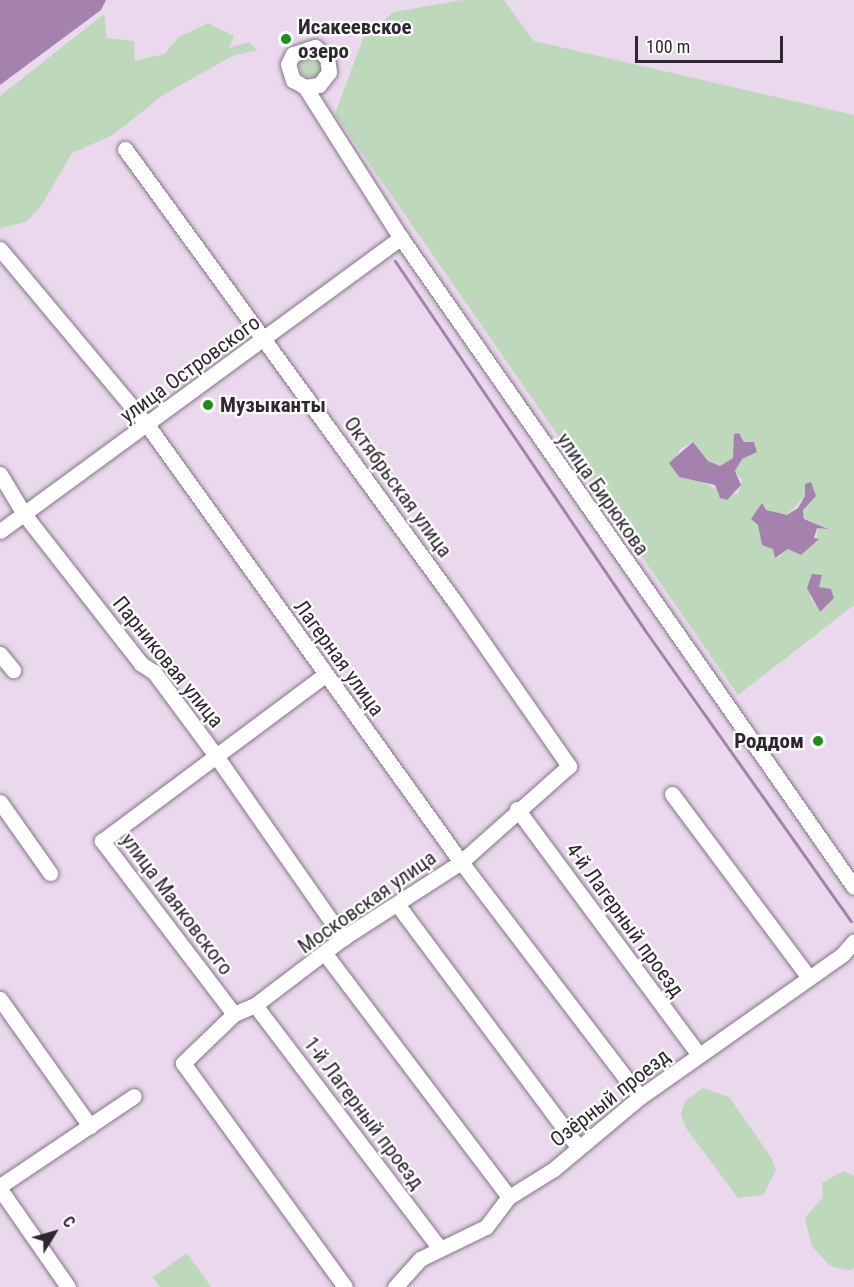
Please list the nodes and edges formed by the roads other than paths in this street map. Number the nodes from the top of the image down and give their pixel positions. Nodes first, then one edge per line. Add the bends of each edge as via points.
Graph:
1 (326, 79) junction
2 (305, 87) junction
3 (325, 119) junction
4 (125, 148) dead end
5 (401, 238) junction
6 (0, 249) edge
7 (267, 341) junction
8 (148, 426) junction
9 (0, 474) edge
10 (24, 514) junction
11 (0, 531) edge
12 (0, 654) edge
13 (13, 670) dead end
14 (325, 675) junction
15 (214, 753) junction
16 (568, 766) joint
17 (672, 794) dead end
18 (0, 802) edge
19 (517, 809) junction
20 (461, 862) junction
21 (50, 873) dead end
22 (854, 887) edge
23 (397, 904) junction
24 (343, 938) junction
25 (854, 941) edge
26 (326, 955) junction
27 (809, 978) junction
28 (0, 999) edge
29 (255, 1005) junction
30 (234, 1014) junction
31 (699, 1055) junction
32 (134, 1096) dead end
33 (640, 1097) junction
34 (90, 1126) junction
35 (578, 1147) junction
36 (0, 1187) edge
37 (509, 1197) junction
38 (440, 1247) junction
39 (68, 1287) edge
40 (345, 1287) edge
41 (395, 1287) edge

1 - 2 street
1 - 2 street, улица Бирюкова via 330,64 325,54 315,47 301,48 290,60 289,71
1 - 3 street, улица Бирюкова
2 - 3 street, улица Бирюкова
3 - 5 street, улица Бирюкова
4 - 7 street, Октябрьская улица
5 - 7 street, улица Островского
5 - 22 street, улица Бирюкова
6 - 8 street, Лагерная улица
7 - 8 street, улица Островского
7 - 16 street, Октябрьская улица
8 - 10 street, улица Островского
8 - 14 street, Лагерная улица
9 - 10 street, Парниковая улица
10 - 11 street, улица Островского
10 - 15 street, Парниковая улица via 141,664 154,672
12 - 13 street
14 - 15 street, улица Маяковского
14 - 20 street, Лагерная улица
15 - 24 street, Парниковая улица
15 - 30 street, улица Маяковского via 102,841
16 - 19 street, Московская улица
17 - 27 street
18 - 21 street
19 - 20 street, Московская улица
19 - 31 street, 4-й Лагерный проезд
20 - 23 street, Московская улица
20 - 33 street, Лагерная улица
23 - 24 street, Московская улица
23 - 35 street
24 - 26 street, Московская улица
25 - 27 street, Озёрный проезд
26 - 29 street, Московская улица
26 - 37 street
27 - 31 street, Озёрный проезд
28 - 34 street
29 - 30 street, Московская улица
29 - 38 street, 1-й Лагерный проезд
30 - 40 street, Московская улица via 183,1063
31 - 33 street, Озёрный проезд
32 - 34 street
33 - 35 street, Озёрный проезд
34 - 36 street
35 - 37 street, Озёрный проезд
36 - 39 street
37 - 38 street, Озёрный проезд via 486,1227
38 - 41 street, Озёрный проезд via 420,1259

